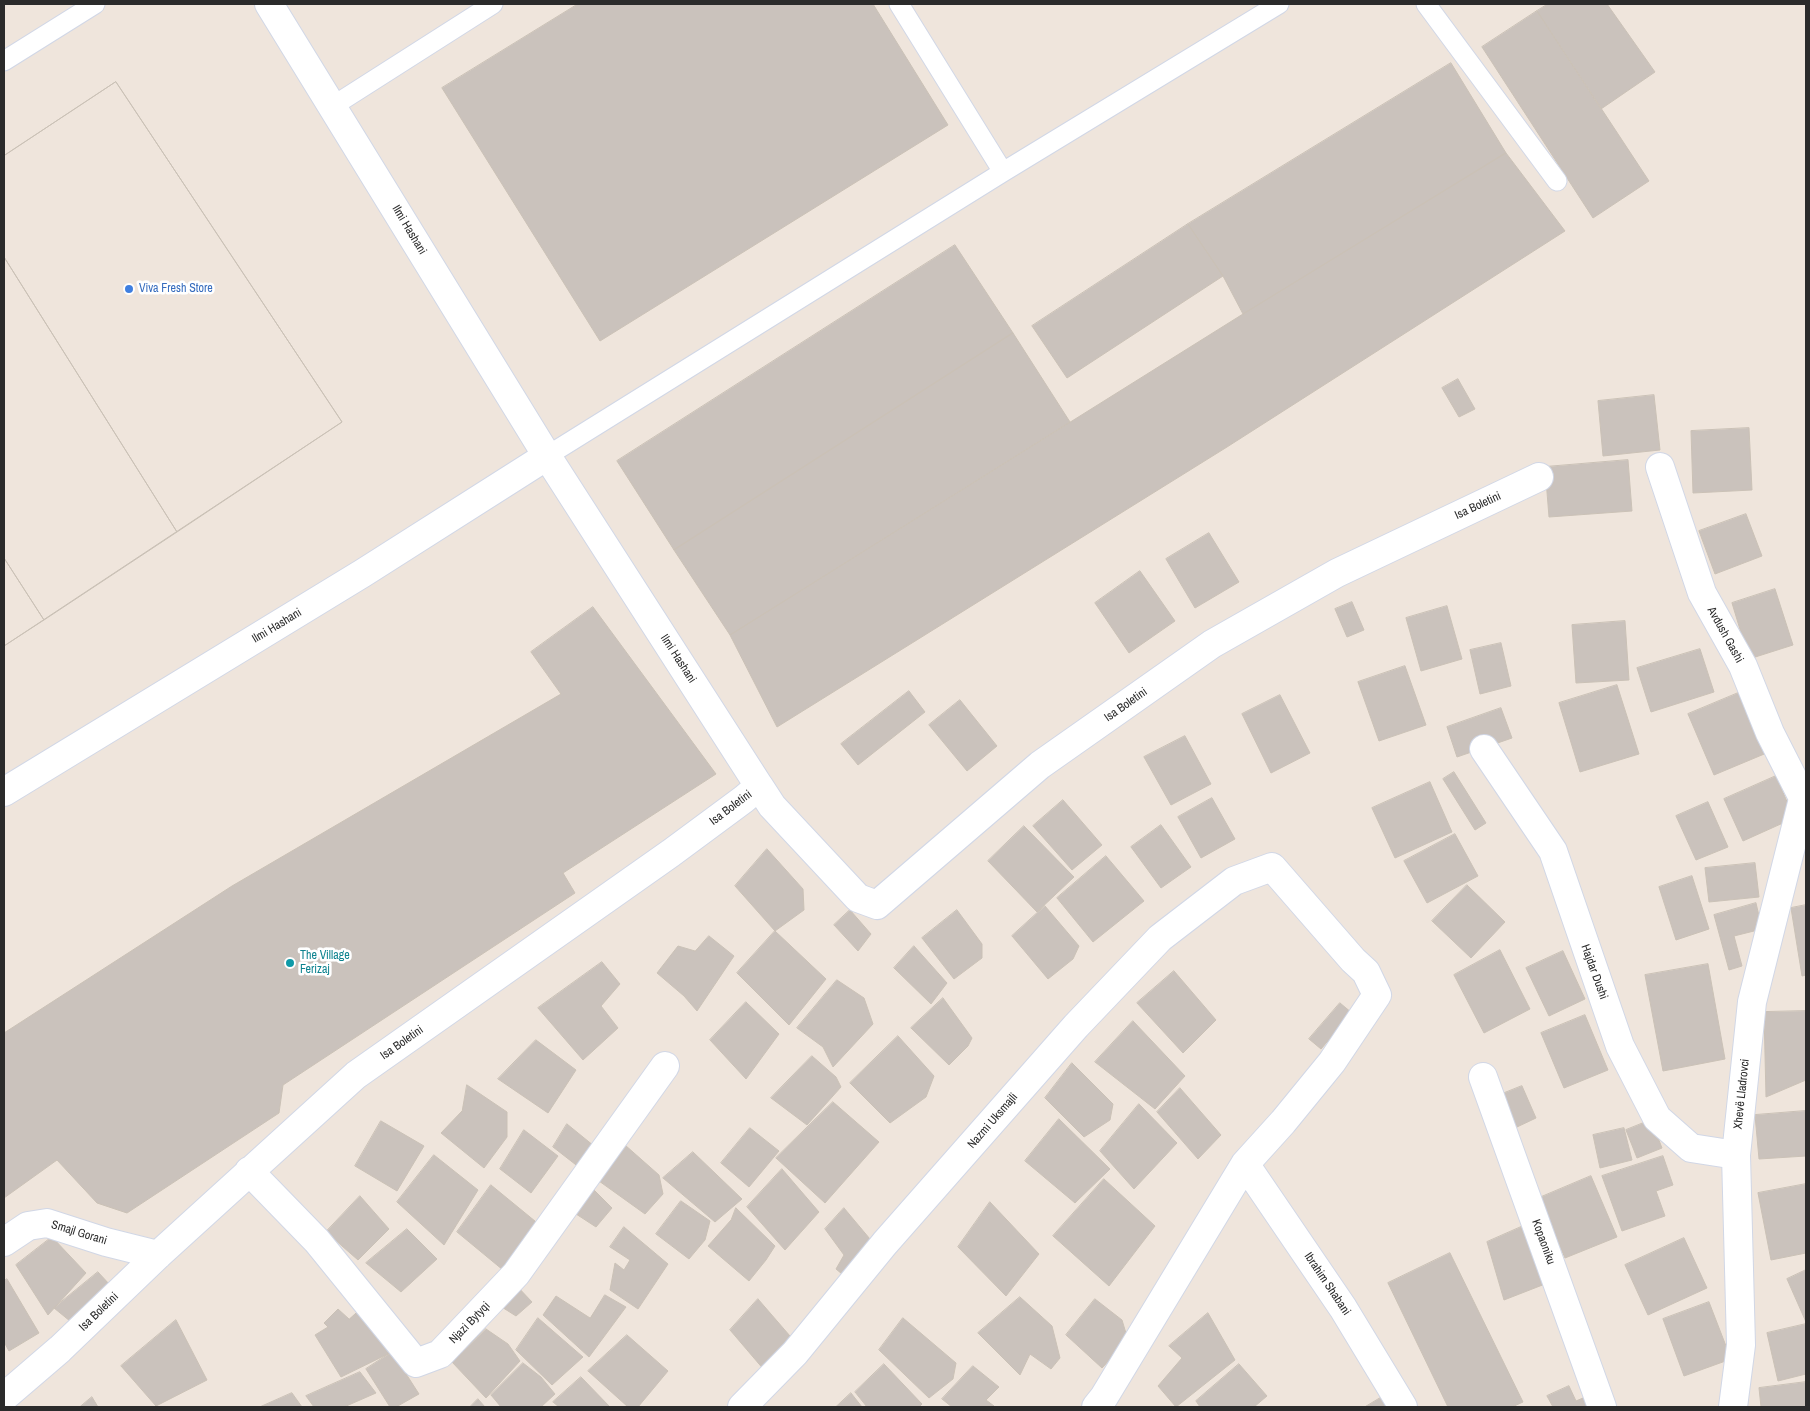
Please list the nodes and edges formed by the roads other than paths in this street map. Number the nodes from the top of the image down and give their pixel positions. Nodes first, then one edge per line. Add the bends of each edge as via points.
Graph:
1 (95, 4) edge
2 (270, 4) edge
3 (492, 4) edge
4 (899, 4) edge
5 (1279, 4) edge
6 (1426, 4) edge
7 (4, 61) edge
8 (333, 106) junction
9 (1003, 172) junction
10 (1557, 181) dead end
11 (547, 456) junction
12 (1660, 467) dead end
13 (1539, 477) dead end
14 (1484, 749) dead end
15 (759, 786) junction
16 (4, 792) edge
17 (1803, 808) edge
18 (666, 1066) dead end
19 (1483, 1076) dead end
20 (1736, 1154) junction
21 (1245, 1164) junction
22 (249, 1171) junction
23 (4, 1242) edge
24 (158, 1255) junction
25 (4, 1396) edge
26 (1104, 1404) edge
27 (742, 1407) edge
28 (1403, 1407) edge
29 (1602, 1407) edge
30 (1734, 1407) edge

1 - 7 lane
2 - 8 street, Ilmi Hashani
3 - 8 lane
4 - 9 lane
5 - 9 lane
6 - 10 lane
8 - 11 street, Ilmi Hashani
9 - 11 lane
11 - 15 street, Ilmi Hashani
11 - 16 street, Ilmi Hashani via 363,573
12 - 17 street, Avdush Gashi via 1702,593 1743,666
13 - 15 street, Isa Boletini via 1337,573 1212,644 1040,765 877,905 858,898 772,806
14 - 20 street, Hajdar Dushi via 1552,851 1620,1046 1657,1118 1691,1148
15 - 22 street, Isa Boletini via 664,858 356,1076
17 - 20 street, Xhevë Lladrovci via 1752,1002
18 - 22 street, Njazi Bytyqi via 516,1274 440,1354 416,1363 317,1241
19 - 29 street, Kopaoniku
20 - 30 street, Xhevë Lladrovci via 1741,1345
21 - 26 street
21 - 27 street, Nazmi Uksmajli via 1332,1062 1377,995 1366,972 1272,868 1234,882 1160,938 1076,1026 885,1243 795,1354
21 - 28 street, Ibrahim Shabani via 1344,1308
22 - 24 street, Isa Boletini
23 - 24 street, Smajl Gorani via 28,1226 47,1223
24 - 25 street, Isa Boletini via 60,1349

